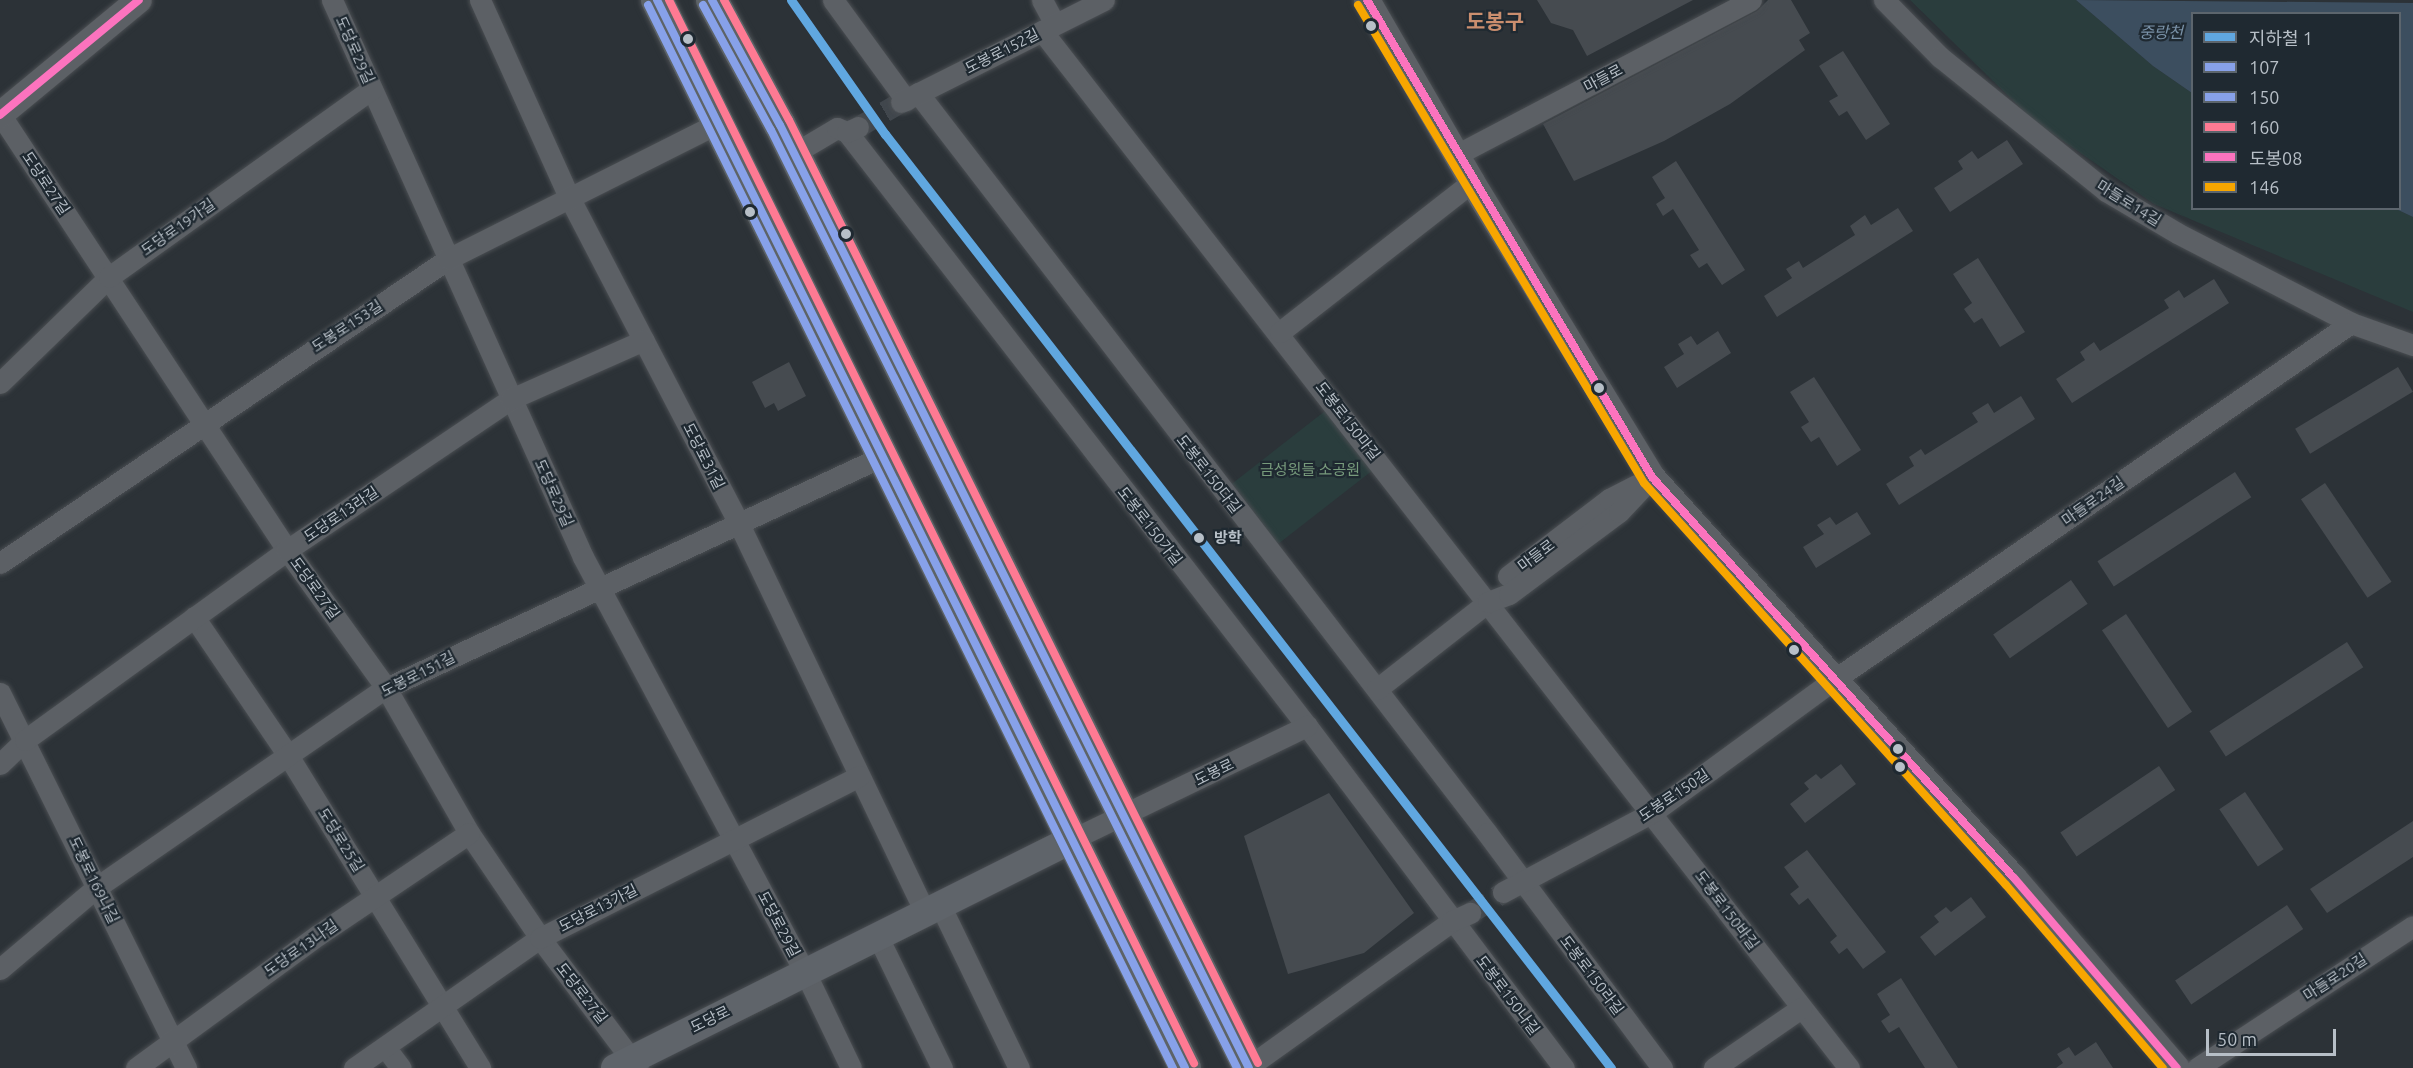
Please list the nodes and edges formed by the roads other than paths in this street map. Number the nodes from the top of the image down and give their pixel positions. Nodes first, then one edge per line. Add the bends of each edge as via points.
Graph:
1 (139, 0) edge
2 (332, 0) edge
3 (480, 0) edge
4 (657, 0) edge
5 (712, 0) edge
6 (833, 0) edge
7 (1042, 0) edge
8 (1104, 0) edge
9 (1367, 0) edge
10 (1751, 0) edge
11 (1884, 0) edge
12 (1049, 28) junction
13 (372, 89) junction
14 (909, 99) junction
15 (0, 114) edge
16 (716, 124) junction
17 (794, 154) junction
18 (1456, 155) junction
19 (1472, 183) junction
20 (570, 199) junction
21 (448, 260) junction
22 (109, 277) junction
23 (2350, 323) junction
24 (1280, 332) junction
25 (644, 340) junction
26 (2413, 345) edge
27 (0, 383) edge
28 (511, 399) junction
29 (204, 421) junction
30 (883, 456) junction
31 (1652, 477) junction
32 (740, 524) junction
33 (287, 550) junction
34 (0, 563) edge
35 (598, 587) junction
36 (1488, 602) junction
37 (194, 617) junction
38 (1835, 679) junction
39 (386, 688) junction
40 (1377, 689) junction
41 (0, 693) edge
42 (1307, 726) junction
43 (25, 740) junction
44 (289, 757) junction
45 (0, 764) edge
46 (859, 776) junction
47 (1653, 812) junction
48 (1120, 817) junction
49 (470, 833) junction
50 (733, 838) junction
51 (1073, 840) junction
52 (1522, 883) junction
53 (98, 886) junction
54 (1503, 892) tunnel mouth
55 (376, 896) junction
56 (934, 910) junction
57 (1461, 917) junction
58 (2413, 926) edge
59 (878, 937) junction
60 (540, 939) junction
61 (0, 969) edge
62 (805, 972) junction
63 (1801, 1008) junction
64 (439, 1009) junction
65 (171, 1040) junction
66 (385, 1047) junction
67 (628, 1065) edge
68 (136, 1068) edge
69 (186, 1068) edge
70 (354, 1068) edge
71 (401, 1068) edge
72 (480, 1068) edge
73 (851, 1068) edge
74 (942, 1068) edge
75 (1019, 1068) edge
76 (1185, 1068) edge
77 (1248, 1068) edge
78 (1564, 1068) edge
79 (1662, 1068) edge
80 (1714, 1068) edge
81 (1850, 1068) edge
82 (2177, 1068) edge
83 (2197, 1068) edge

1 - 15 street
2 - 13 street, 도당로29길
3 - 20 street, 도당로31길
4 - 16 main road
5 - 17 main road
6 - 14 street, 도봉로150다길
7 - 12 street, 도봉로150마길
8 - 12 street, 도봉로152길
9 - 18 street
10 - 18 street, 마들로
11 - 23 street, 마들로14길 via 1940,57 2106,190 2176,233
12 - 14 street, 도봉로152길
12 - 24 street, 도봉로150마길
13 - 21 street, 도당로29길
13 - 22 street, 도당로19가길
14 - 40 street, 도봉로150다길
15 - 22 street, 도당로27길
16 - 20 street, 도봉로153길
16 - 30 main road
17 - 42 street, 도봉로150가길 via 837,128 852,130
17 - 48 main road
18 - 19 street
19 - 24 street
19 - 31 street
20 - 21 street, 도봉로153길
20 - 25 street, 도당로31길
21 - 28 street, 도당로29길
21 - 29 street, 도봉로153길
22 - 27 street, 도당로19가길
22 - 29 street, 도당로27길
23 - 26 street, 마들로14길
23 - 38 street, 마들로24길
24 - 36 street, 도봉로150마길
25 - 28 street, 도당로13라길
25 - 32 street, 도당로31길
28 - 33 street, 도당로13라길
28 - 35 street, 도당로29길
29 - 33 street, 도당로27길
29 - 34 street, 도봉로153길
30 - 32 street, 도봉로151길
30 - 51 main road
31 - 36 street, 마들로 via 1619,512 1509,594
31 - 38 street
32 - 35 street, 도봉로151길
32 - 46 street, 도당로31길
33 - 37 street, 도당로13라길
33 - 39 street, 도당로27길
35 - 39 street, 도봉로151길
35 - 50 street, 도당로29길
36 - 40 street, 마들로
36 - 47 street, 도봉로150마길
37 - 43 street, 도당로13라길
37 - 44 street, 도당로25길
38 - 47 street, 도봉로150길
38 - 82 street via 2110,986
39 - 44 street, 도봉로151길
39 - 49 street, 도당로27길
40 - 52 street, 도봉로150다길
41 - 43 street, 도봉로169나길
42 - 48 street, 도봉로
42 - 57 street, 도봉로150가길
43 - 45 street, 도당로13라길
43 - 53 street, 도봉로169나길
44 - 53 street, 도봉로151길
44 - 55 street, 도당로25길
46 - 50 street, 도당로13가길
46 - 56 street, 도당로31길
47 - 52 street, 도봉로150길
47 - 63 street, 도봉로150바길
48 - 51 street, 도봉로
48 - 77 main road
49 - 55 street, 도당로13나길
49 - 60 street, 도당로27길
50 - 60 street, 도당로13가길
50 - 62 street, 도당로29길
51 - 56 main road, 도당로
51 - 76 main road
52 - 54 street, 도봉로150길
52 - 79 street, 도봉로150라길
53 - 61 street, 도봉로151길
53 - 65 street, 도봉로169나길
55 - 64 street, 도당로25길
55 - 65 street, 도당로13나길
56 - 59 main road, 도당로
56 - 75 street
57 - 77 street
57 - 78 street, 도봉로150나길
58 - 83 street, 마들로20길
59 - 62 main road, 도당로
59 - 74 street
60 - 64 street, 도당로13가길
60 - 67 street, 도당로27길
62 - 67 main road, 도당로
62 - 73 street
63 - 80 street
63 - 81 street, 도봉로150바길
64 - 66 street, 도당로13가길
64 - 72 street, 도당로25길
65 - 68 street, 도당로13나길
65 - 69 street, 도봉로169나길
66 - 70 street, 도당로13가길
66 - 71 street

